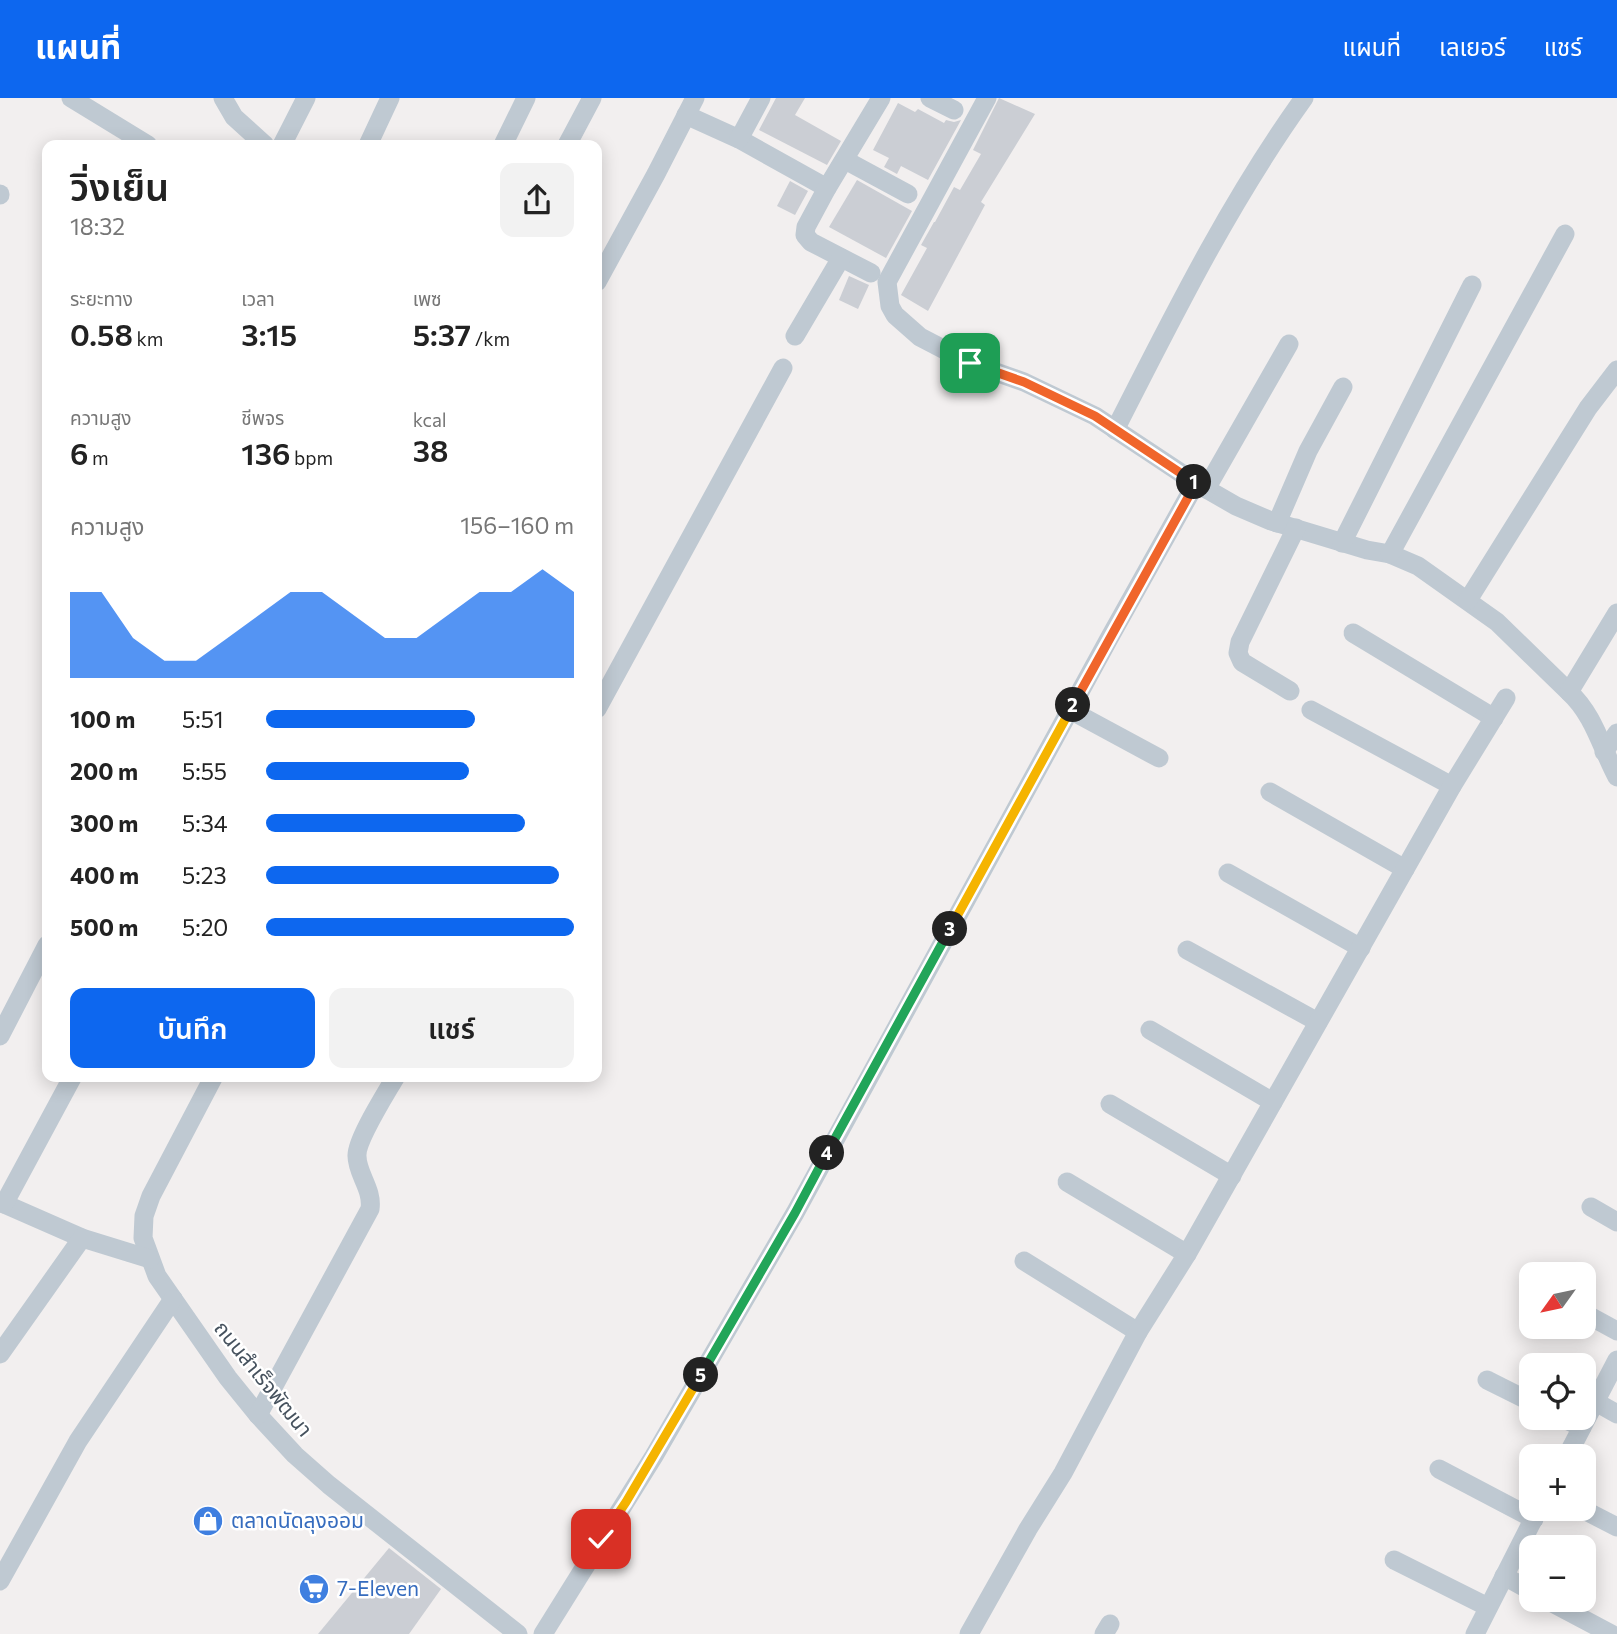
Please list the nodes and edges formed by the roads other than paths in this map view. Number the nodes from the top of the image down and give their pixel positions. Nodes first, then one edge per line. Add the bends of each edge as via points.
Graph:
1 (71, 98) edge
2 (222, 98) edge
3 (306, 98) edge
4 (390, 98) edge
5 (526, 98) edge
6 (592, 98) edge
7 (761, 98) edge
8 (881, 98) edge
9 (930, 98) edge
10 (987, 98) edge
11 (1304, 98) edge
12 (690, 106) edge
13 (954, 110) dead end
14 (739, 139) junction
15 (140, 140) edge
16 (259, 140) edge
17 (285, 140) edge
18 (370, 140) edge
19 (505, 140) edge
20 (570, 140) edge
21 (845, 160) junction
22 (827, 188) junction
23 (908, 194) dead end
24 (1565, 234) dead end
25 (841, 258) junction
26 (602, 273) edge
27 (871, 273) dead end
28 (1472, 285) dead end
29 (795, 337) dead end
30 (1289, 344) dead end
31 (783, 368) dead end
32 (1617, 370) edge
33 (1343, 387) dead end
34 (1115, 429) junction
35 (1201, 486) junction
36 (1286, 526) junction
37 (1342, 543) junction
38 (1390, 554) junction
39 (1468, 600) junction
40 (1617, 613) edge
41 (1353, 633) dead end
42 (1290, 691) dead end
43 (1569, 692) junction
44 (1506, 698) dead end
45 (602, 700) edge
46 (1070, 710) junction
47 (1311, 710) dead end
48 (1494, 718) junction
49 (1617, 733) edge
50 (1604, 752) junction
51 (1159, 758) dead end
52 (1617, 777) edge
53 (1452, 786) junction
54 (1270, 792) dead end
55 (1405, 869) junction
56 (1228, 873) dead end
57 (1361, 948) junction
58 (1186, 950) dead end
59 (42, 955) edge
60 (1318, 1022) junction
61 (1150, 1030) dead end
62 (0, 1036) edge
63 (71, 1082) edge
64 (211, 1082) edge
65 (393, 1082) edge
66 (1273, 1102) junction
67 (1111, 1104) dead end
68 (1232, 1176) junction
69 (1068, 1182) dead end
70 (2, 1203) edge
71 (1591, 1207) dead end
72 (1617, 1222) edge
73 (82, 1238) junction
74 (1187, 1254) junction
75 (150, 1259) junction
76 (1024, 1261) dead end
77 (173, 1299) junction
78 (1596, 1320) edge
79 (1617, 1331) edge
80 (1138, 1332) junction
81 (0, 1354) edge
82 (1617, 1360) edge
83 (1487, 1380) dead end
84 (1519, 1396) edge
85 (1596, 1397) edge
86 (1596, 1402) edge
87 (1617, 1413) edge
88 (258, 1415) junction
89 (1439, 1469) dead end
90 (1519, 1506) edge
91 (1596, 1516) edge
92 (1533, 1521) edge
93 (1617, 1527) edge
94 (1394, 1560) dead end
95 (1504, 1576) junction
96 (0, 1581) edge
97 (1519, 1584) edge
98 (1488, 1608) junction
99 (1570, 1612) edge
100 (518, 1634) edge
101 (543, 1634) edge
102 (969, 1634) edge
103 (1475, 1634) edge
104 (1611, 1634) edge

1 - 15 street
2 - 16 street via 234,117
3 - 17 street
4 - 18 street
5 - 19 street
6 - 20 street
7 - 14 street
8 - 21 street
9 - 13 street
10 - 34 street via 887,282 890,306 920,337 970,363 1054,396
11 - 34 street via 1271,145 1185,293
12 - 14 street
12 - 26 street
14 - 22 street
21 - 22 street
21 - 23 street
22 - 25 street via 805,235
24 - 38 street
25 - 27 street
25 - 29 street
28 - 37 street
30 - 35 street
31 - 45 street
32 - 39 street via 1588,408
33 - 36 street via 1308,451
34 - 35 street
35 - 36 street
35 - 46 street
36 - 37 street
36 - 42 street via 1238,653 1242,662
37 - 38 street
38 - 39 street via 1418,566
39 - 43 street
40 - 43 street
41 - 48 street
43 - 50 street via 1594,723
44 - 48 street
46 - 51 street
46 - 101 street via 795,1213 654,1456
47 - 53 street
48 - 53 street
49 - 50 street
50 - 52 street
53 - 55 street
54 - 55 street
55 - 57 street
56 - 57 street
57 - 60 street
58 - 60 street
59 - 62 street
60 - 66 street
61 - 66 street
63 - 70 street
64 - 75 street, ถนนสำเร็จพัฒนา via 144,1216 143,1238
65 - 88 street via 356,1155 370,1209
66 - 68 street
67 - 68 street
68 - 74 street
69 - 74 street
70 - 73 street
71 - 72 street
73 - 75 street
73 - 81 street
74 - 80 street
75 - 77 street, ถนนสำเร็จพัฒนา
76 - 80 street
77 - 88 street, ถนนสำเร็จพัฒนา
77 - 96 street via 78,1441
78 - 79 street
80 - 102 street
82 - 85 street
83 - 84 street
86 - 87 street
88 - 100 street, ถนนสำเร็จพัฒนา via 329,1485
89 - 90 street
91 - 93 street
92 - 95 street
94 - 98 street
95 - 97 street
95 - 98 street
98 - 103 street
99 - 104 street

